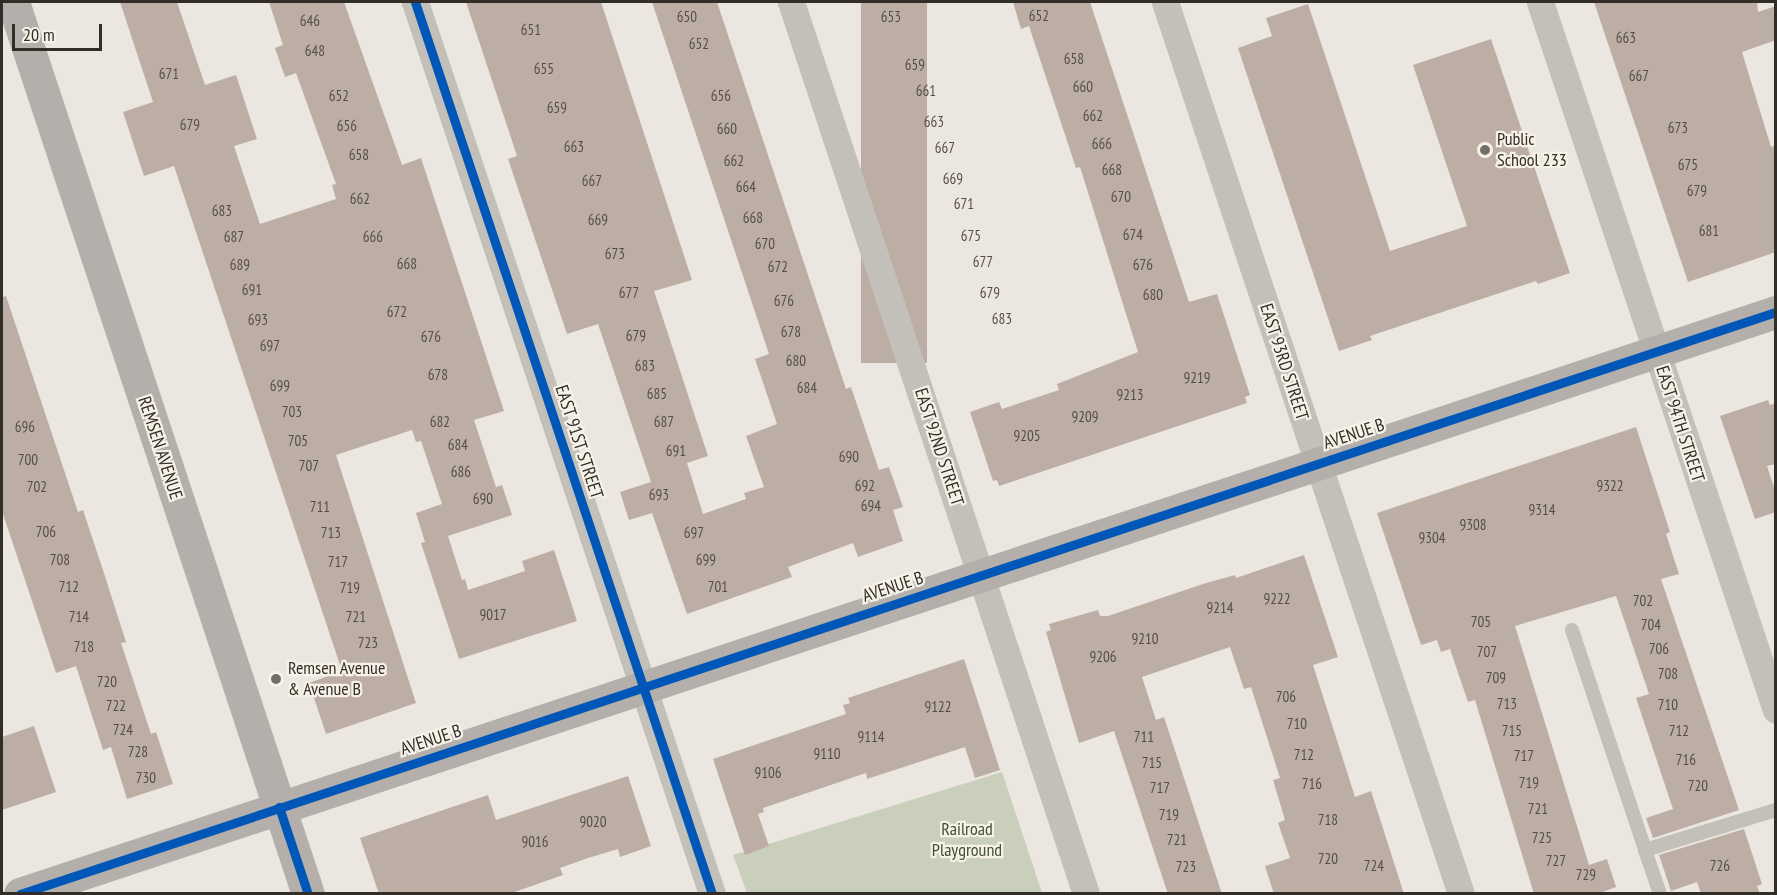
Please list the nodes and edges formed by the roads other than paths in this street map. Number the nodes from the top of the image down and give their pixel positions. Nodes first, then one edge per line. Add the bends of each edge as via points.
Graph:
1 (13, 2) edge
2 (415, 2) edge
3 (791, 2) edge
4 (1165, 2) edge
5 (1540, 2) edge
6 (1776, 312) edge
7 (1656, 352) junction
8 (1318, 464) junction
9 (981, 575) junction
10 (1572, 630) dead end
11 (643, 688) junction
12 (1776, 710) edge
13 (279, 807) junction
14 (1776, 810) edge
15 (1645, 850) junction
16 (20, 894) edge
17 (308, 894) edge
18 (712, 894) edge
19 (1086, 894) edge
20 (1461, 894) edge
21 (1660, 894) edge

1 - 13 street, REMSEN AVENUE
2 - 11 street, EAST 91ST STREET
3 - 9 street, EAST 92ND STREET
4 - 8 street, EAST 93RD STREET
5 - 7 street, EAST 94TH STREET
6 - 7 street, AVENUE B
7 - 8 street, AVENUE B
7 - 12 street, EAST 94TH STREET
8 - 9 street, AVENUE B
8 - 20 street, EAST 93RD STREET
9 - 11 street, AVENUE B
9 - 19 street, EAST 92ND STREET
10 - 15 lane
11 - 13 street, AVENUE B
11 - 18 street, EAST 91ST STREET
13 - 16 street, AVENUE B
13 - 17 street, REMSEN AVENUE
14 - 15 lane
15 - 21 lane

